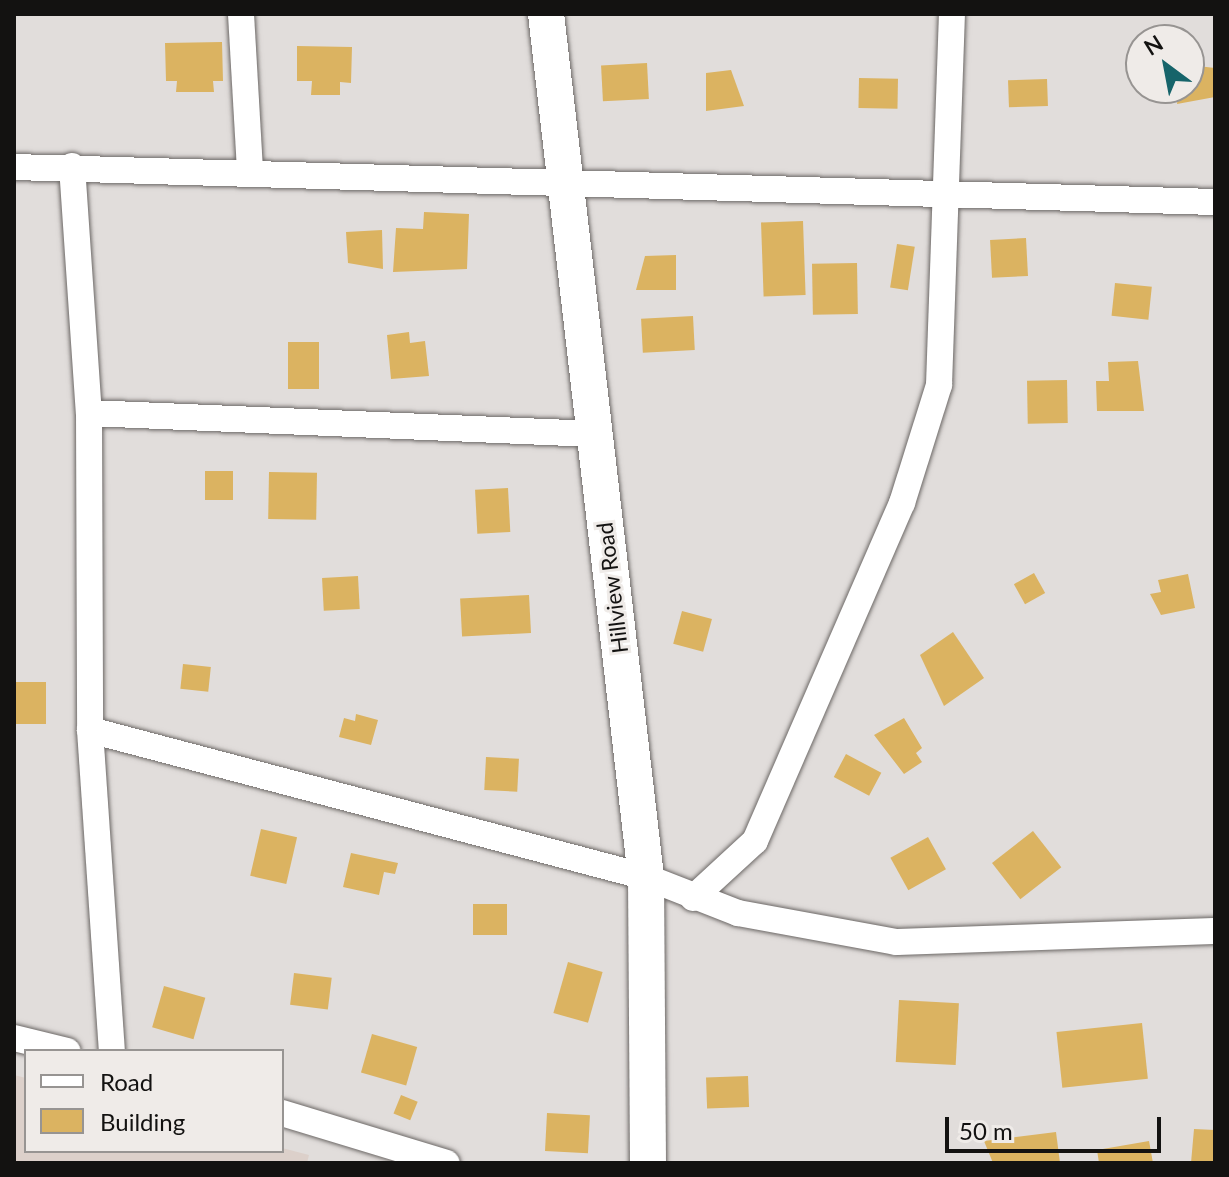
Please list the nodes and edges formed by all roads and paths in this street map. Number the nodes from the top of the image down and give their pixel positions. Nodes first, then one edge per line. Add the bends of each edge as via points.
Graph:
1 (241, 14) edge
2 (546, 14) edge
3 (952, 14) edge
4 (72, 166) junction
5 (14, 167) edge
6 (250, 170) junction
7 (560, 182) junction
8 (943, 192) junction
9 (1215, 202) edge
10 (89, 413) junction
11 (594, 434) junction
12 (90, 730) junction
13 (646, 877) junction
14 (693, 898) junction
15 (1215, 931) edge
16 (14, 1038) edge
17 (59, 1049) edge
18 (112, 1049) edge
19 (284, 1114) edge
20 (447, 1163) edge
21 (648, 1163) edge

1 - 6 street
2 - 7 street, Hillview Road
3 - 8 street
4 - 5 street
4 - 6 street
4 - 10 street
6 - 7 street
7 - 8 street
7 - 11 street, Hillview Road
8 - 9 street
8 - 14 street via 939,385 902,503 755,841
10 - 11 street
10 - 12 street
11 - 13 street, Hillview Road
12 - 13 street
12 - 18 street
13 - 14 street
13 - 21 street, Hillview Road
14 - 15 street via 896,942
16 - 17 street
19 - 20 street

